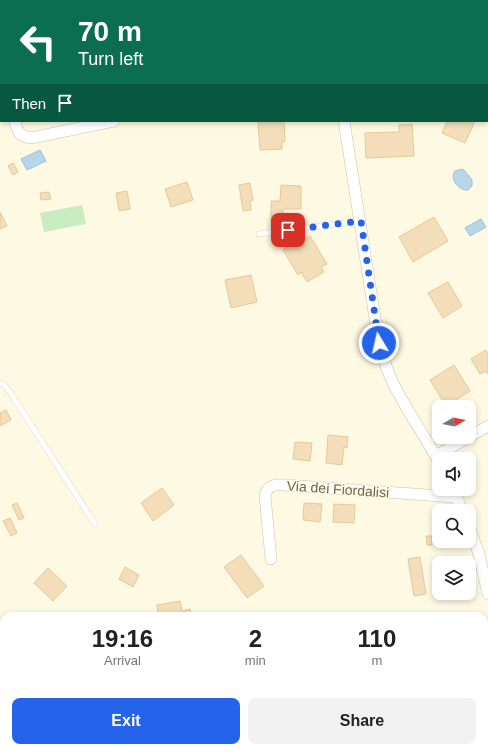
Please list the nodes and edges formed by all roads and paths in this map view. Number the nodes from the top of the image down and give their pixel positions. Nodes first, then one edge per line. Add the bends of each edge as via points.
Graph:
1 (15, 122) edge
2 (109, 122) edge
3 (344, 122) edge
4 (361, 221) junction
5 (259, 234) dead end
6 (0, 383) edge
7 (488, 426) edge
8 (434, 452) edge
9 (449, 452) edge
10 (432, 492) edge
11 (95, 524) dead end
12 (476, 546) edge
13 (271, 559) dead end
14 (488, 594) edge

1 - 2 street via 20,135 31,138
3 - 4 street
4 - 5 lane
4 - 8 street via 383,358 395,389
6 - 11 lane via 10,392
7 - 9 street
10 - 13 street, Via dei Fiordalisi via 272,486 264,496
12 - 14 street

